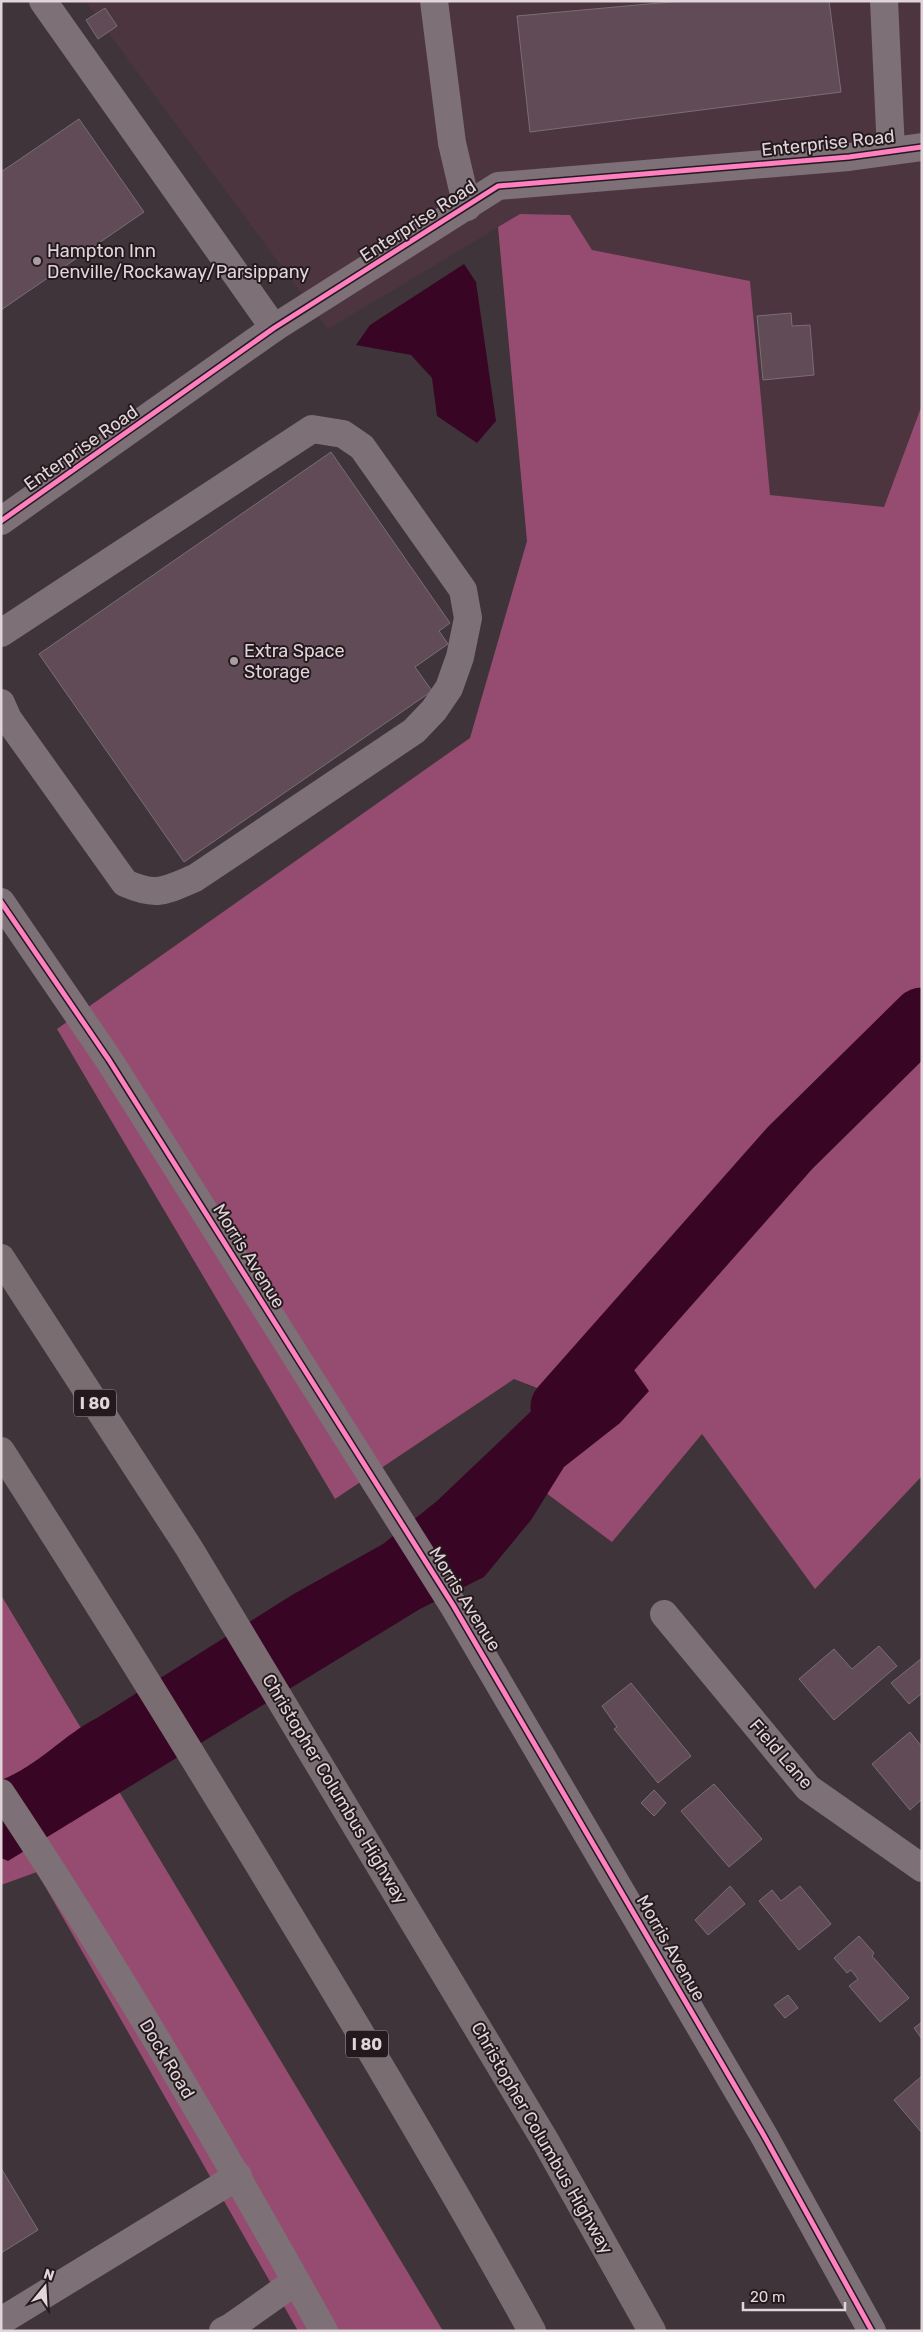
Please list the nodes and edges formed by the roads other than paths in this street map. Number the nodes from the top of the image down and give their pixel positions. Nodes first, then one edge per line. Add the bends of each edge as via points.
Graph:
1 (43, 1) edge
2 (434, 1) edge
3 (884, 1) edge
4 (922, 147) edge
5 (891, 151) junction
6 (467, 208) junction
7 (274, 328) junction
8 (1, 521) edge
9 (1, 633) edge
10 (1, 703) edge
11 (1, 902) edge
12 (1, 1258) edge
13 (1, 1451) edge
14 (664, 1614) dead end
15 (1, 1793) edge
16 (922, 1868) edge
17 (238, 2176) junction
18 (296, 2281) junction
19 (1, 2321) edge
20 (223, 2331) edge
21 (324, 2331) edge
22 (532, 2331) edge
23 (652, 2331) edge
24 (872, 2331) edge

1 - 7 street
2 - 6 street via 452,143
3 - 5 street
4 - 5 street, Enterprise Road
5 - 6 street, Enterprise Road via 498,186
6 - 7 street, Enterprise Road
7 - 8 street, Enterprise Road
9 - 10 street via 312,429 343,434 362,447 463,590 468,618 449,688 414,731 195,878 167,890 145,892 125,883 8,719
11 - 24 street, Morris Avenue via 109,1060 453,1604 758,2125
12 - 23 highway, Christopher Columbus Highway / I 80 via 189,1548 328,1777 546,2142
13 - 22 highway, I 80 via 357,2026
14 - 16 street, Field Lane via 808,1788
15 - 17 street, Dock Road via 45,1858
17 - 18 street, Dock Road
17 - 19 street
18 - 20 street
18 - 21 street, Dock Road

